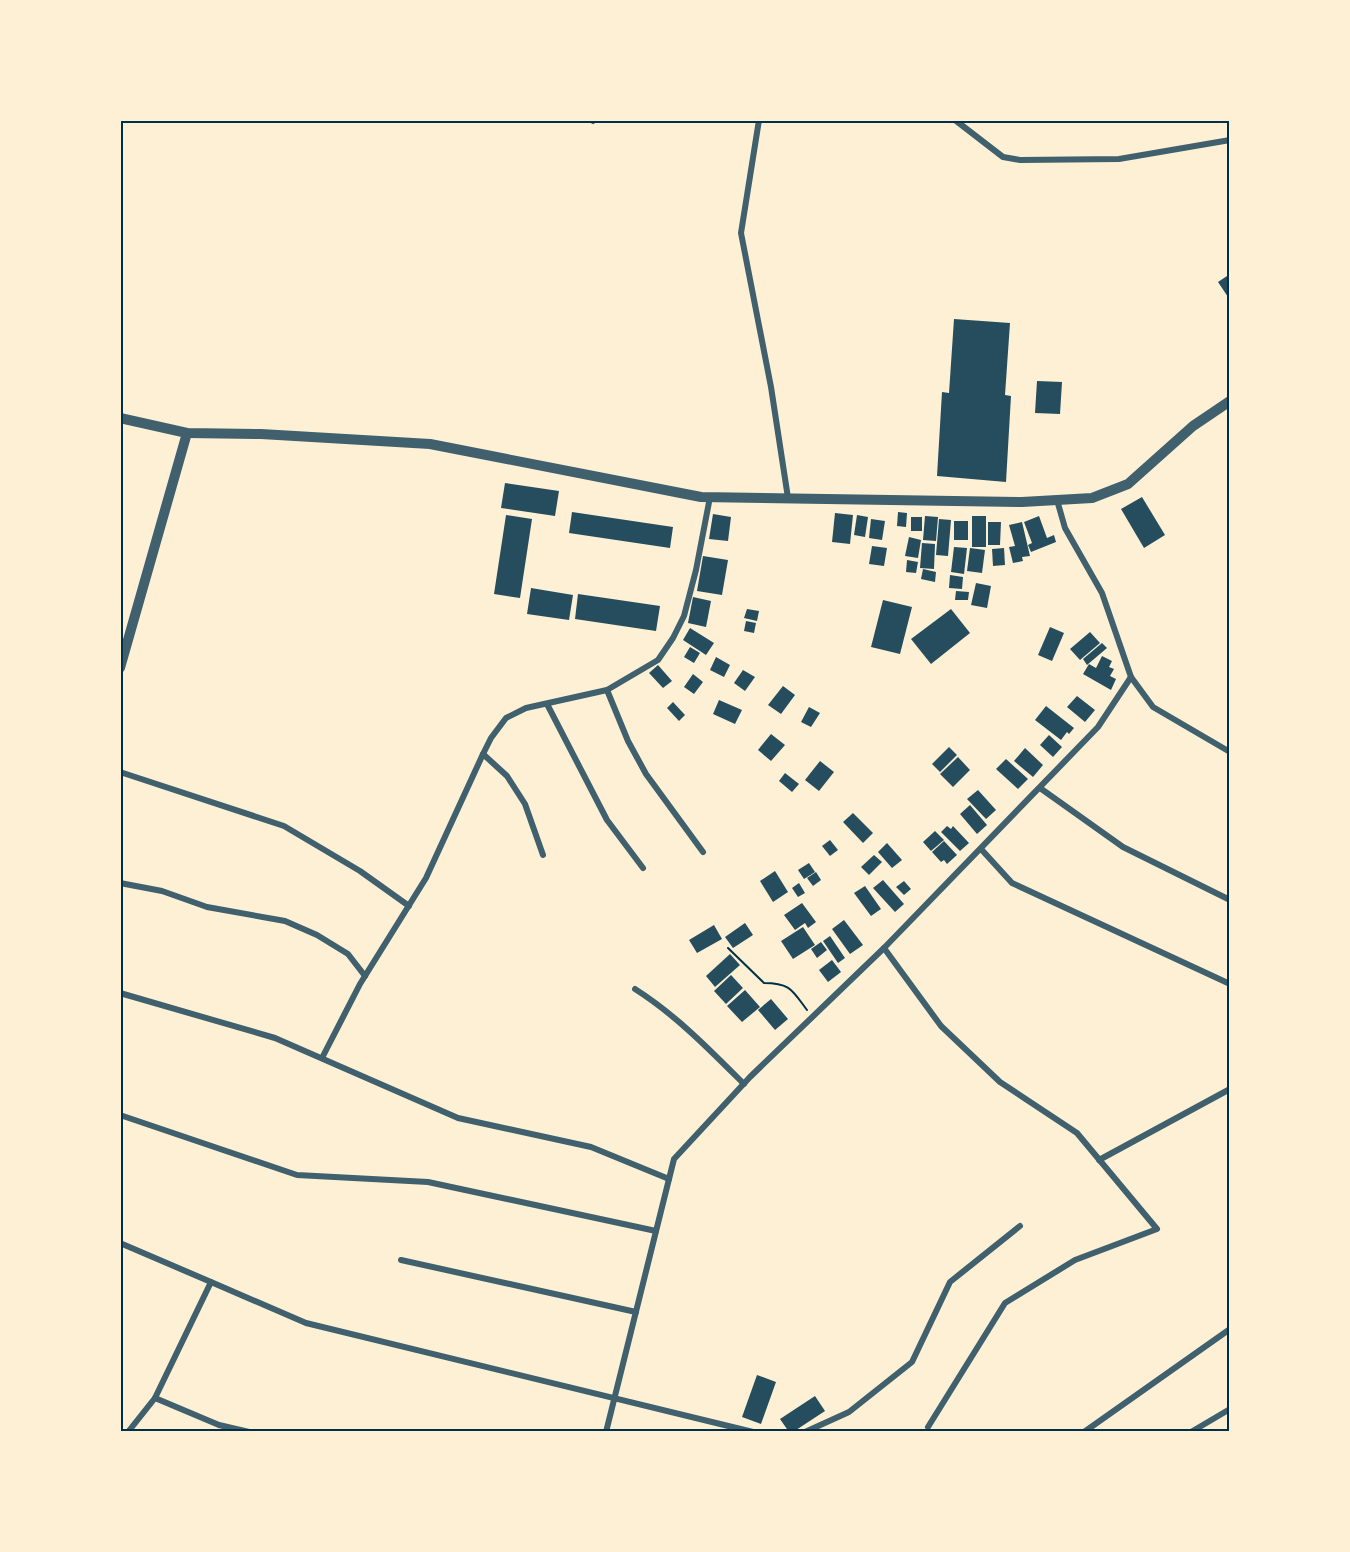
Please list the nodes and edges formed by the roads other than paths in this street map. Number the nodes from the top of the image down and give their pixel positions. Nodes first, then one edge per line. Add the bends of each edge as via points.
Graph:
1 (759, 120) edge
2 (955, 120) edge
3 (1230, 140) edge
4 (1230, 401) edge
5 (120, 418) edge
6 (187, 432) junction
7 (710, 497) junction
8 (788, 498) junction
9 (1057, 500) junction
10 (120, 669) edge
11 (1131, 677) junction
12 (607, 690) junction
13 (546, 704) junction
14 (1230, 752) edge
15 (483, 754) junction
16 (120, 771) edge
17 (1040, 788) junction
18 (981, 849) junction
19 (703, 852) dead end
20 (543, 855) dead end
21 (643, 868) dead end
22 (120, 883) edge
23 (1230, 900) edge
24 (409, 906) junction
25 (884, 948) junction
26 (365, 975) junction
27 (1230, 984) edge
28 (635, 989) dead end
29 (120, 993) edge
30 (322, 1058) junction
31 (744, 1084) junction
32 (1230, 1089) edge
33 (120, 1115) edge
34 (1099, 1160) junction
35 (669, 1179) junction
36 (1020, 1226) dead end
37 (657, 1231) junction
38 (120, 1243) edge
39 (401, 1260) dead end
40 (211, 1282) junction
41 (636, 1312) junction
42 (1230, 1329) edge
43 (615, 1397) junction
44 (155, 1398) junction
45 (1230, 1409) edge
46 (928, 1427) dead end
47 (128, 1432) edge
48 (249, 1432) edge
49 (606, 1432) edge
50 (753, 1432) edge
51 (805, 1432) edge
52 (1084, 1432) edge
53 (1191, 1432) edge

1 - 8 street via 741,233
2 - 3 street via 1003,157 1020,160 1119,159
4 - 9 street via 1193,426 1128,484 1092,498
5 - 6 street
6 - 7 street via 430,444
6 - 10 street
7 - 8 street
7 - 12 street via 684,616 673,638 658,660
8 - 9 street
9 - 11 street via 1065,528 1102,593
11 - 14 street via 1153,707
11 - 17 street via 1098,727
12 - 13 street
12 - 19 street via 646,774
13 - 15 street via 506,718
13 - 21 street via 607,820
15 - 20 street via 507,776 525,804
15 - 24 street via 426,879
16 - 24 street via 284,826 360,871
17 - 18 street
17 - 23 street via 1123,847
18 - 25 street
18 - 27 street via 1012,883
22 - 26 street via 162,891 207,907 285,921 348,954
24 - 26 street
25 - 31 street
25 - 34 street via 941,1026 1000,1082 1077,1133
26 - 30 street
28 - 31 street via 703,1042
29 - 30 street via 275,1038
30 - 35 street via 458,1118 591,1147
31 - 35 street via 674,1160
32 - 34 street
33 - 37 street via 297,1175 428,1182
34 - 46 street via 1157,1229 1075,1260 1005,1303
35 - 37 street
36 - 51 street via 950,1282 912,1362 849,1412
37 - 41 street
38 - 40 street
39 - 41 street
40 - 43 street via 306,1323
40 - 44 street
41 - 43 street
42 - 52 street
43 - 49 street
43 - 50 street
44 - 47 street
44 - 48 street via 219,1425
45 - 53 street

